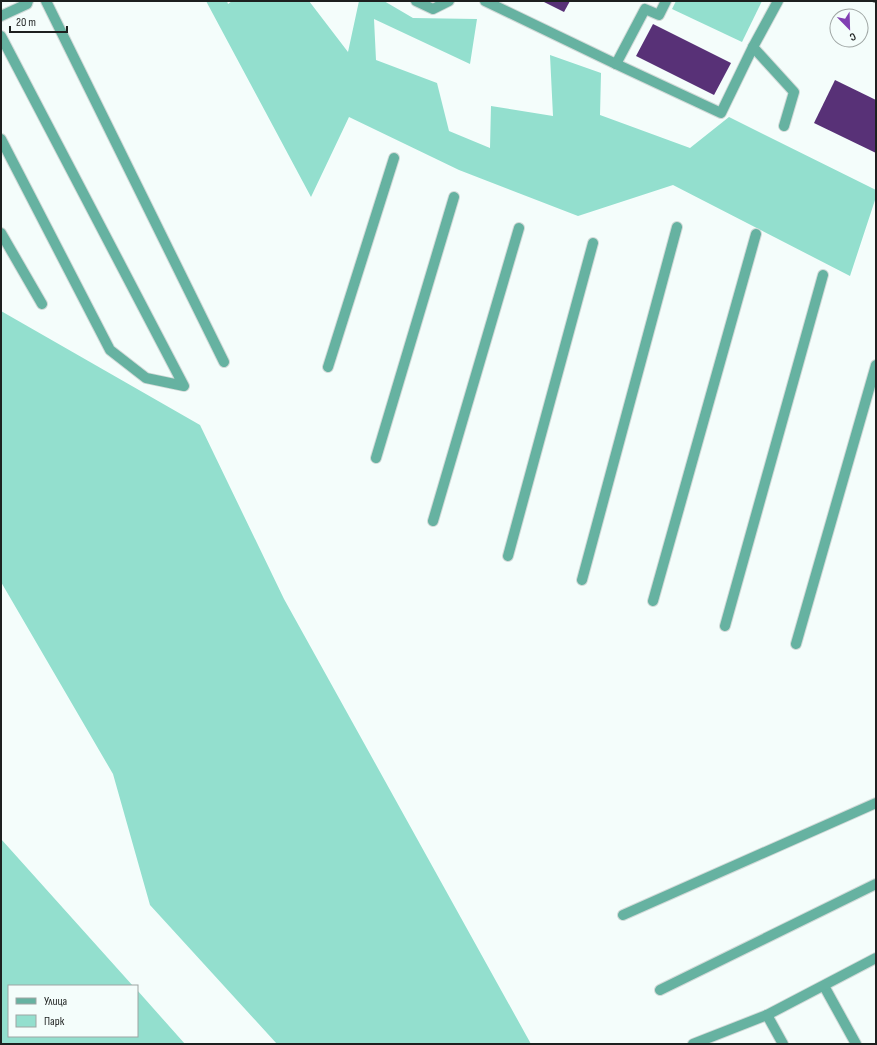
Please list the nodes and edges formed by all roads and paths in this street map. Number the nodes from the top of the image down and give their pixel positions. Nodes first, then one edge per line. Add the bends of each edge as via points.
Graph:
1 (28, 1) edge
2 (46, 1) edge
3 (416, 1) edge
4 (449, 1) edge
5 (486, 1) edge
6 (666, 1) edge
7 (778, 1) edge
8 (873, 1) edge
9 (876, 2) edge
10 (1, 16) edge
11 (1, 36) edge
12 (753, 48) junction
13 (616, 64) junction
14 (784, 126) dead end
15 (1, 139) edge
16 (394, 158) dead end
17 (454, 197) dead end
18 (677, 227) dead end
19 (519, 228) dead end
20 (1, 233) edge
21 (756, 234) dead end
22 (593, 242) dead end
23 (823, 276) dead end
24 (42, 304) dead end
25 (224, 362) dead end
26 (876, 365) edge
27 (328, 367) dead end
28 (376, 458) dead end
29 (432, 521) dead end
30 (508, 556) dead end
31 (582, 580) dead end
32 (653, 601) dead end
33 (725, 626) dead end
34 (796, 644) dead end
35 (876, 802) edge
36 (876, 884) edge
37 (623, 915) dead end
38 (876, 958) edge
39 (824, 986) junction
40 (660, 990) dead end
41 (767, 1015) junction
42 (697, 1043) edge
43 (783, 1044) edge
44 (856, 1044) edge

1 - 10 lane via 27,4
2 - 25 lane
3 - 4 lane via 433,9
5 - 13 lane
6 - 13 lane via 659,15 645,9
7 - 12 lane
8 - 9 path
11 - 15 lane via 184,386 146,378 110,350
12 - 13 lane via 721,113
12 - 14 lane via 794,92
16 - 27 lane
17 - 28 lane
18 - 31 lane
19 - 29 lane
20 - 24 lane
21 - 32 lane
22 - 30 lane
23 - 33 lane
26 - 34 lane
35 - 37 lane
36 - 40 lane
38 - 39 lane
39 - 41 lane
39 - 44 lane
41 - 42 lane
41 - 43 lane

